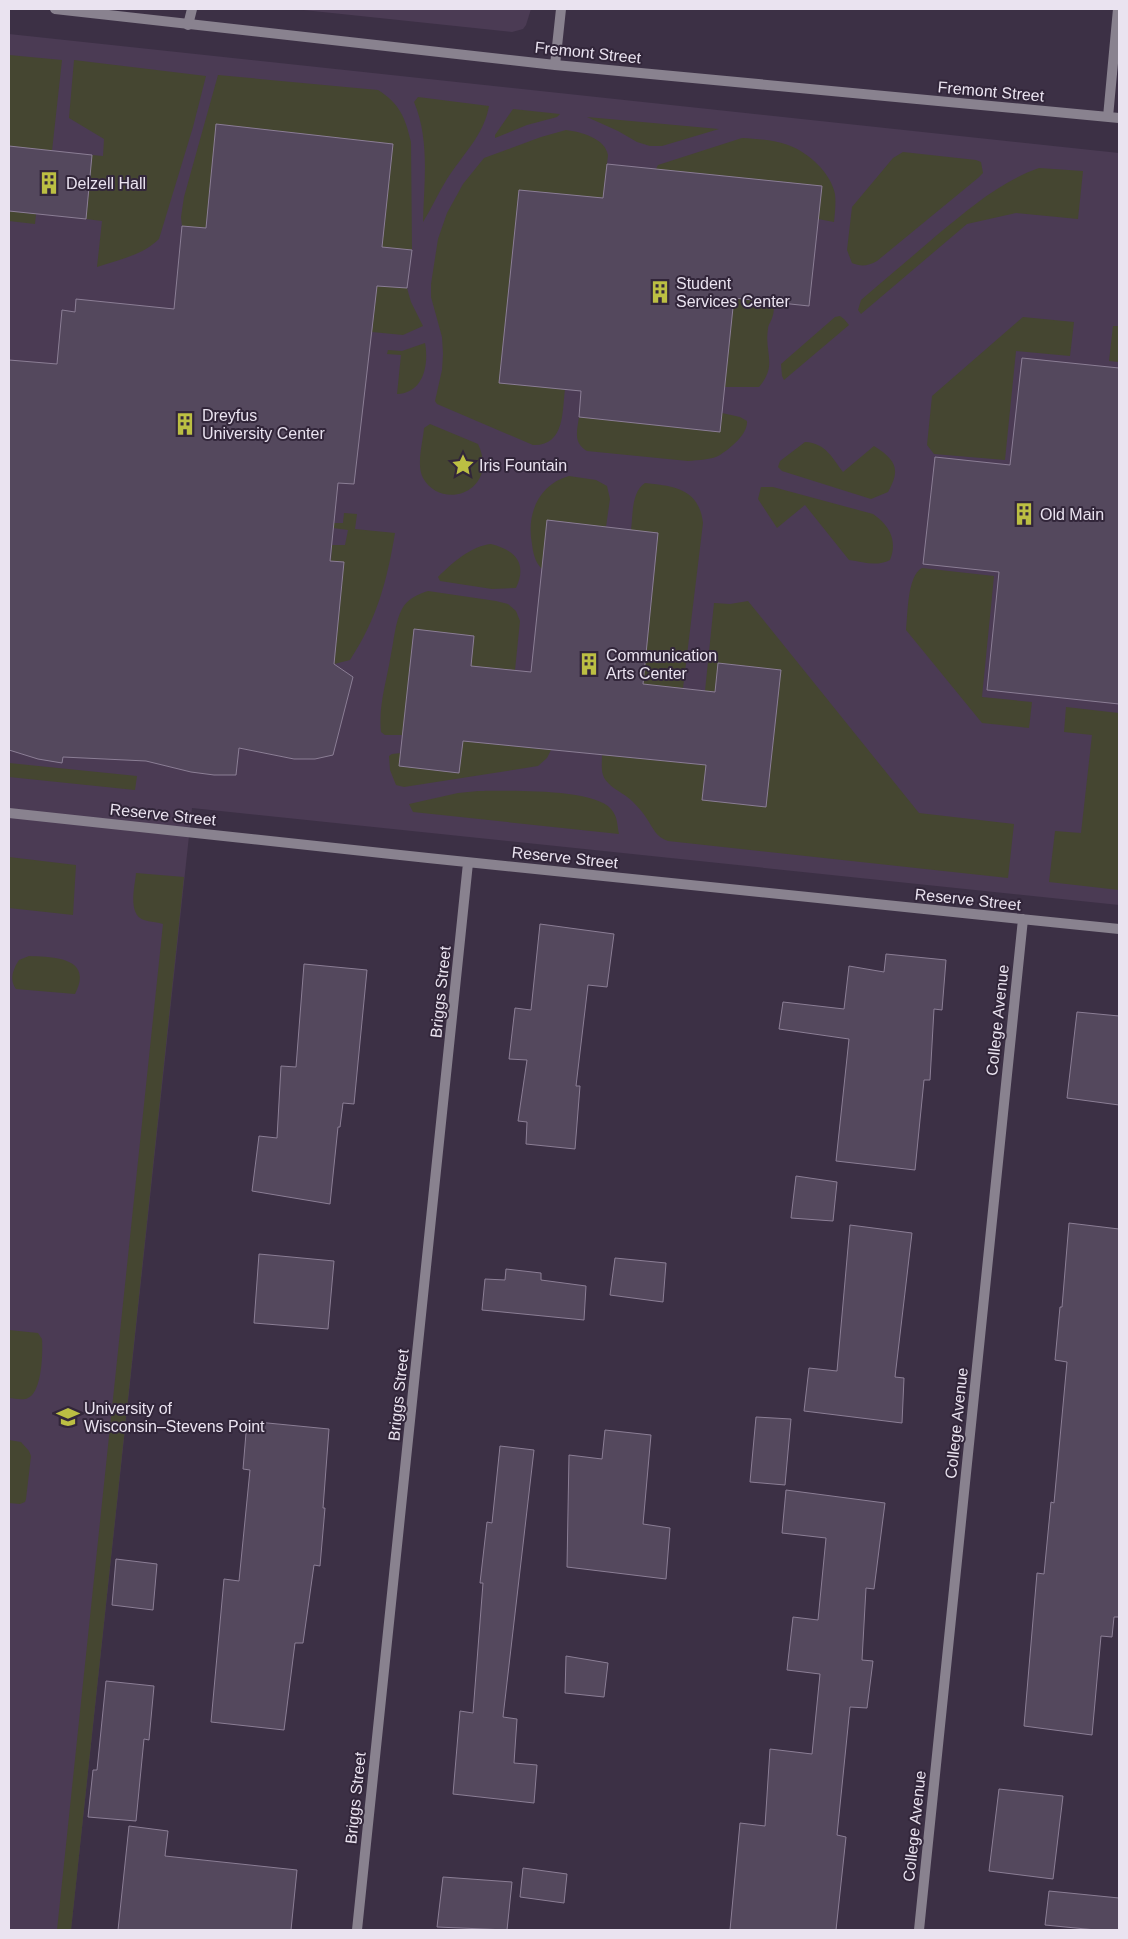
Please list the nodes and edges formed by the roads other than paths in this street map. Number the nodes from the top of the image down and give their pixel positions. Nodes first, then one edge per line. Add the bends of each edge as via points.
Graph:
1 (55, 9) edge
2 (192, 9) edge
3 (560, 9) edge
4 (1118, 9) edge
5 (188, 25) junction
6 (556, 65) junction
7 (1108, 117) junction
8 (1119, 118) edge
9 (9, 813) edge
10 (468, 863) junction
11 (1022, 920) junction
12 (1119, 929) edge
13 (357, 1930) edge
14 (918, 1930) edge

1 - 5 street, Fremont Street
2 - 5 street
3 - 6 street
4 - 7 street
5 - 6 street, Fremont Street
6 - 7 street, Fremont Street
7 - 8 street, Fremont Street
9 - 10 street, Reserve Street
10 - 11 street, Reserve Street
10 - 13 street, Briggs Street
11 - 12 street, Reserve Street
11 - 14 street, College Avenue

